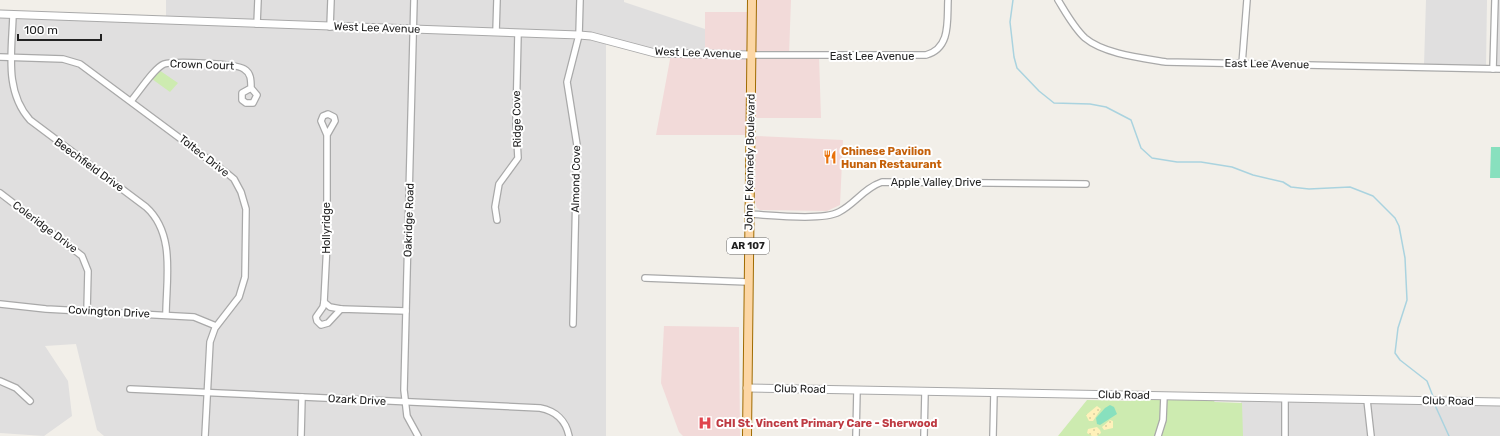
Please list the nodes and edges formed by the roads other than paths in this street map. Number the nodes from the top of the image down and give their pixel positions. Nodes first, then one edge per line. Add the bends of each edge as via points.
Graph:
1 (258, 0) edge
2 (331, 0) edge
3 (414, 0) edge
4 (497, 0) edge
5 (580, 0) edge
6 (752, 0) edge
7 (948, 0) edge
8 (1058, 0) edge
9 (1247, 0) edge
10 (1495, 0) edge
11 (0, 14) edge
12 (13, 15) junction
13 (257, 24) junction
14 (330, 27) junction
15 (413, 30) junction
16 (496, 32) junction
17 (518, 34) junction
18 (579, 35) junction
19 (751, 55) junction
20 (0, 57) edge
21 (12, 58) junction
22 (1242, 64) junction
23 (1493, 69) junction
24 (1500, 69) edge
25 (251, 88) dead end
26 (131, 101) junction
27 (327, 135) dead end
28 (1086, 184) dead end
29 (0, 193) edge
30 (749, 214) junction
31 (497, 220) dead end
32 (645, 278) dead end
33 (748, 282) junction
34 (324, 302) junction
35 (0, 304) edge
36 (341, 309) junction
37 (406, 310) junction
38 (87, 311) junction
39 (166, 315) junction
40 (573, 324) dead end
41 (216, 326) junction
42 (0, 381) edge
43 (747, 388) junction
44 (130, 389) dead end
45 (857, 390) junction
46 (925, 392) junction
47 (206, 393) junction
48 (994, 393) junction
49 (1164, 396) junction
50 (302, 397) junction
51 (1285, 399) junction
52 (1367, 400) junction
53 (30, 401) dead end
54 (405, 402) junction
55 (1500, 402) edge
56 (205, 436) edge
57 (301, 436) edge
58 (418, 436) edge
59 (569, 436) edge
60 (747, 436) edge
61 (856, 436) edge
62 (924, 436) edge
63 (993, 436) edge
64 (1158, 436) edge
65 (1285, 436) edge
66 (1371, 436) edge

1 - 13 street
2 - 14 street
3 - 15 street, Oakridge Road
4 - 16 street
5 - 18 street, Almond Cove
6 - 19 main road, AR 107
7 - 19 street, East Lee Avenue via 946,37 938,50 926,56
8 - 22 street, East Lee Avenue via 1081,34 1103,48 1166,62
9 - 22 street
10 - 23 street
11 - 12 street, West Lee Avenue
12 - 13 street, West Lee Avenue
12 - 21 street, Beechfield Drive
13 - 14 street, West Lee Avenue
14 - 15 street, West Lee Avenue
15 - 16 street, West Lee Avenue
15 - 37 street, Oakridge Road
16 - 17 street, West Lee Avenue
17 - 18 street, West Lee Avenue
17 - 31 street, Ridge Cove via 518,158 498,184
18 - 19 street, West Lee Avenue via 655,53
18 - 40 street, Almond Cove via 567,82 577,145
19 - 30 main road, John F Kennedy Boulevard / AR 107
20 - 21 street, Toltec Drive
21 - 26 street, Toltec Drive via 72,61 86,68
21 - 39 street, Beechfield Drive via 13,90 19,106 30,120 146,208 159,222 167,245
22 - 23 street, East Lee Avenue
23 - 24 street, East Lee Avenue
25 - 26 street, Crown Court via 250,75 240,67 168,63 160,66
26 - 41 street, Toltec Drive via 228,174 241,192 246,209 244,282 237,301
27 - 34 street, Hollyridge
28 - 30 street, Apple Valley Drive via 882,182 868,188 849,206 832,215
29 - 38 street, Coleridge Drive via 82,256 88,271
30 - 33 main road, John F Kennedy Boulevard / AR 107
32 - 33 street
33 - 43 main road, John F Kennedy Boulevard / AR 107
34 - 36 street via 330,307
34 - 36 street, Hollyridge via 316,316 321,325 328,323
35 - 38 street, Covington Drive
36 - 37 street
37 - 54 street, Oakridge Road
38 - 39 street, Covington Drive
39 - 41 street, Covington Drive via 194,317
41 - 47 street, Toltec Drive via 209,350
42 - 53 street via 16,388
43 - 45 street, Club Road
43 - 60 main road, John F Kennedy Boulevard / AR 107
44 - 47 street, Ozark Drive
45 - 46 street, Club Road
45 - 61 street
46 - 48 street, Club Road
46 - 62 street
47 - 50 street, Ozark Drive
47 - 56 street, Toltec Drive
48 - 49 street, Club Road
48 - 63 street
49 - 51 street, Club Road
49 - 64 street via 1163,420
50 - 54 street, Ozark Drive
50 - 57 street
51 - 52 street, Club Road
51 - 65 street
52 - 55 street, Club Road
52 - 66 street
54 - 58 street, Oakridge Road via 409,421
54 - 59 street, Ozark Drive via 546,409 563,421

